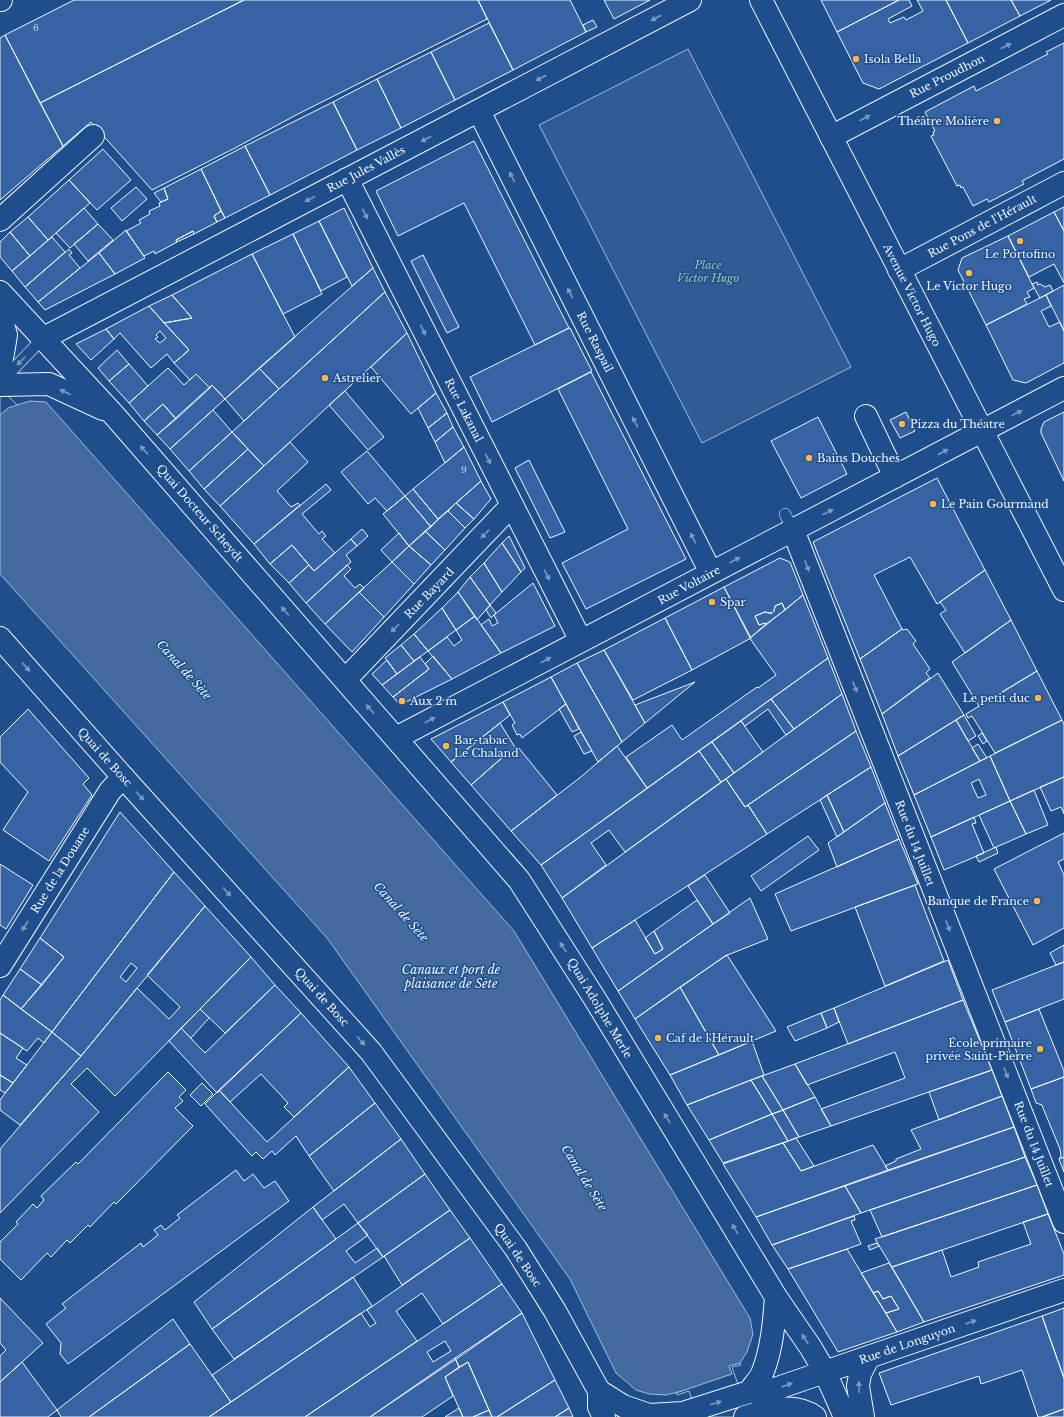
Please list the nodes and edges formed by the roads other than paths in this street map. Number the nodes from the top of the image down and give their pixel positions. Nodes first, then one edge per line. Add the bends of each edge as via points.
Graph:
1 (690, 0) edge
2 (761, 0) edge
3 (1064, 15) edge
4 (479, 111) junction
5 (94, 136) dead end
6 (831, 137) junction
7 (347, 180) junction
8 (1064, 183) edge
9 (0, 220) edge
10 (899, 270) junction
11 (0, 292) edge
12 (0, 314) edge
13 (42, 339) junction
14 (0, 371) edge
15 (0, 384) edge
16 (1064, 388) edge
17 (113, 414) junction
18 (866, 416) dead end
19 (982, 431) junction
20 (896, 476) junction
21 (512, 505) junction
22 (789, 522) junction
23 (711, 573) junction
24 (1064, 590) edge
25 (0, 638) edge
26 (581, 641) junction
27 (345, 680) junction
28 (396, 738) junction
29 (123, 777) junction
30 (0, 966) edge
31 (1064, 1222) edge
32 (1064, 1290) edge
33 (776, 1297) junction
34 (868, 1358) junction
35 (825, 1372) junction
36 (599, 1391) junction
37 (749, 1392) junction
38 (681, 1415) edge
39 (751, 1415) edge
40 (604, 1417) edge
41 (815, 1417) edge
42 (845, 1417) edge
43 (863, 1417) edge

1 -> 4 street, Rue Jules Vallès
2 - 6 street, Avenue Victor Hugo
6 -> 3 street, Rue Proudhon
4 -> 7 street, Rue Jules Vallès
23 -> 4 street, Rue Raspail
5 - 9 street
6 - 10 street, Avenue Victor Hugo
7 -> 13 street, Rue Jules Vallès
7 -> 21 street, Rue Lakanal
8 - 10 street, Rue Pons de l'Hérault
10 - 19 street, Avenue Victor Hugo
11 - 13 street, Quai Docteur Scheydt
12 - 14 street via 6,336
13 -> 15 lane
13 - 17 street, Quai Docteur Scheydt
17 -> 15 street via 49,384
19 -> 16 street, Rue Voltaire
27 -> 17 street, Quai Docteur Scheydt
18 - 20 street
20 -> 19 street, Rue Voltaire
19 - 24 street, Avenue Victor Hugo
22 -> 20 street, Rue Voltaire
21 -> 26 street, Rue Lakanal
21 -> 27 street, Rue Bayard
23 -> 22 street, Rue Voltaire
22 -> 31 street, Rue du 14 Juillet
23 - 26 street, Rue Voltaire
25 -> 29 street, Quai de Bosc
28 -> 26 street, Rue Voltaire
28 -> 27 street, Quai Docteur Scheydt
33 -> 28 street, Quai Adolphe Merle via 595,999 519,880
29 -> 30 street, Rue de la Douane via 110,791
29 -> 36 street, Quai de Bosc via 371,1052 516,1249 555,1311
34 -> 32 street, Rue de Longuyon
35 -> 33 street, Quai Adolphe Merle
33 - 37 street via 774,1330 768,1356 761,1375
34 - 35 street, Rue de Longuyon
43 -> 34 street via 858,1386 860,1374
37 -> 35 street, Rue de Longuyon via 769,1391
35 - 42 street, Quai Adolphe Merle
36 - 38 street, Quai de Bosc via 623,1406 649,1415
36 - 40 street, Quai de Bosc via 599,1407
38 -> 37 street, Quai de Bosc
39 - 41 street via 786,1408 810,1413

